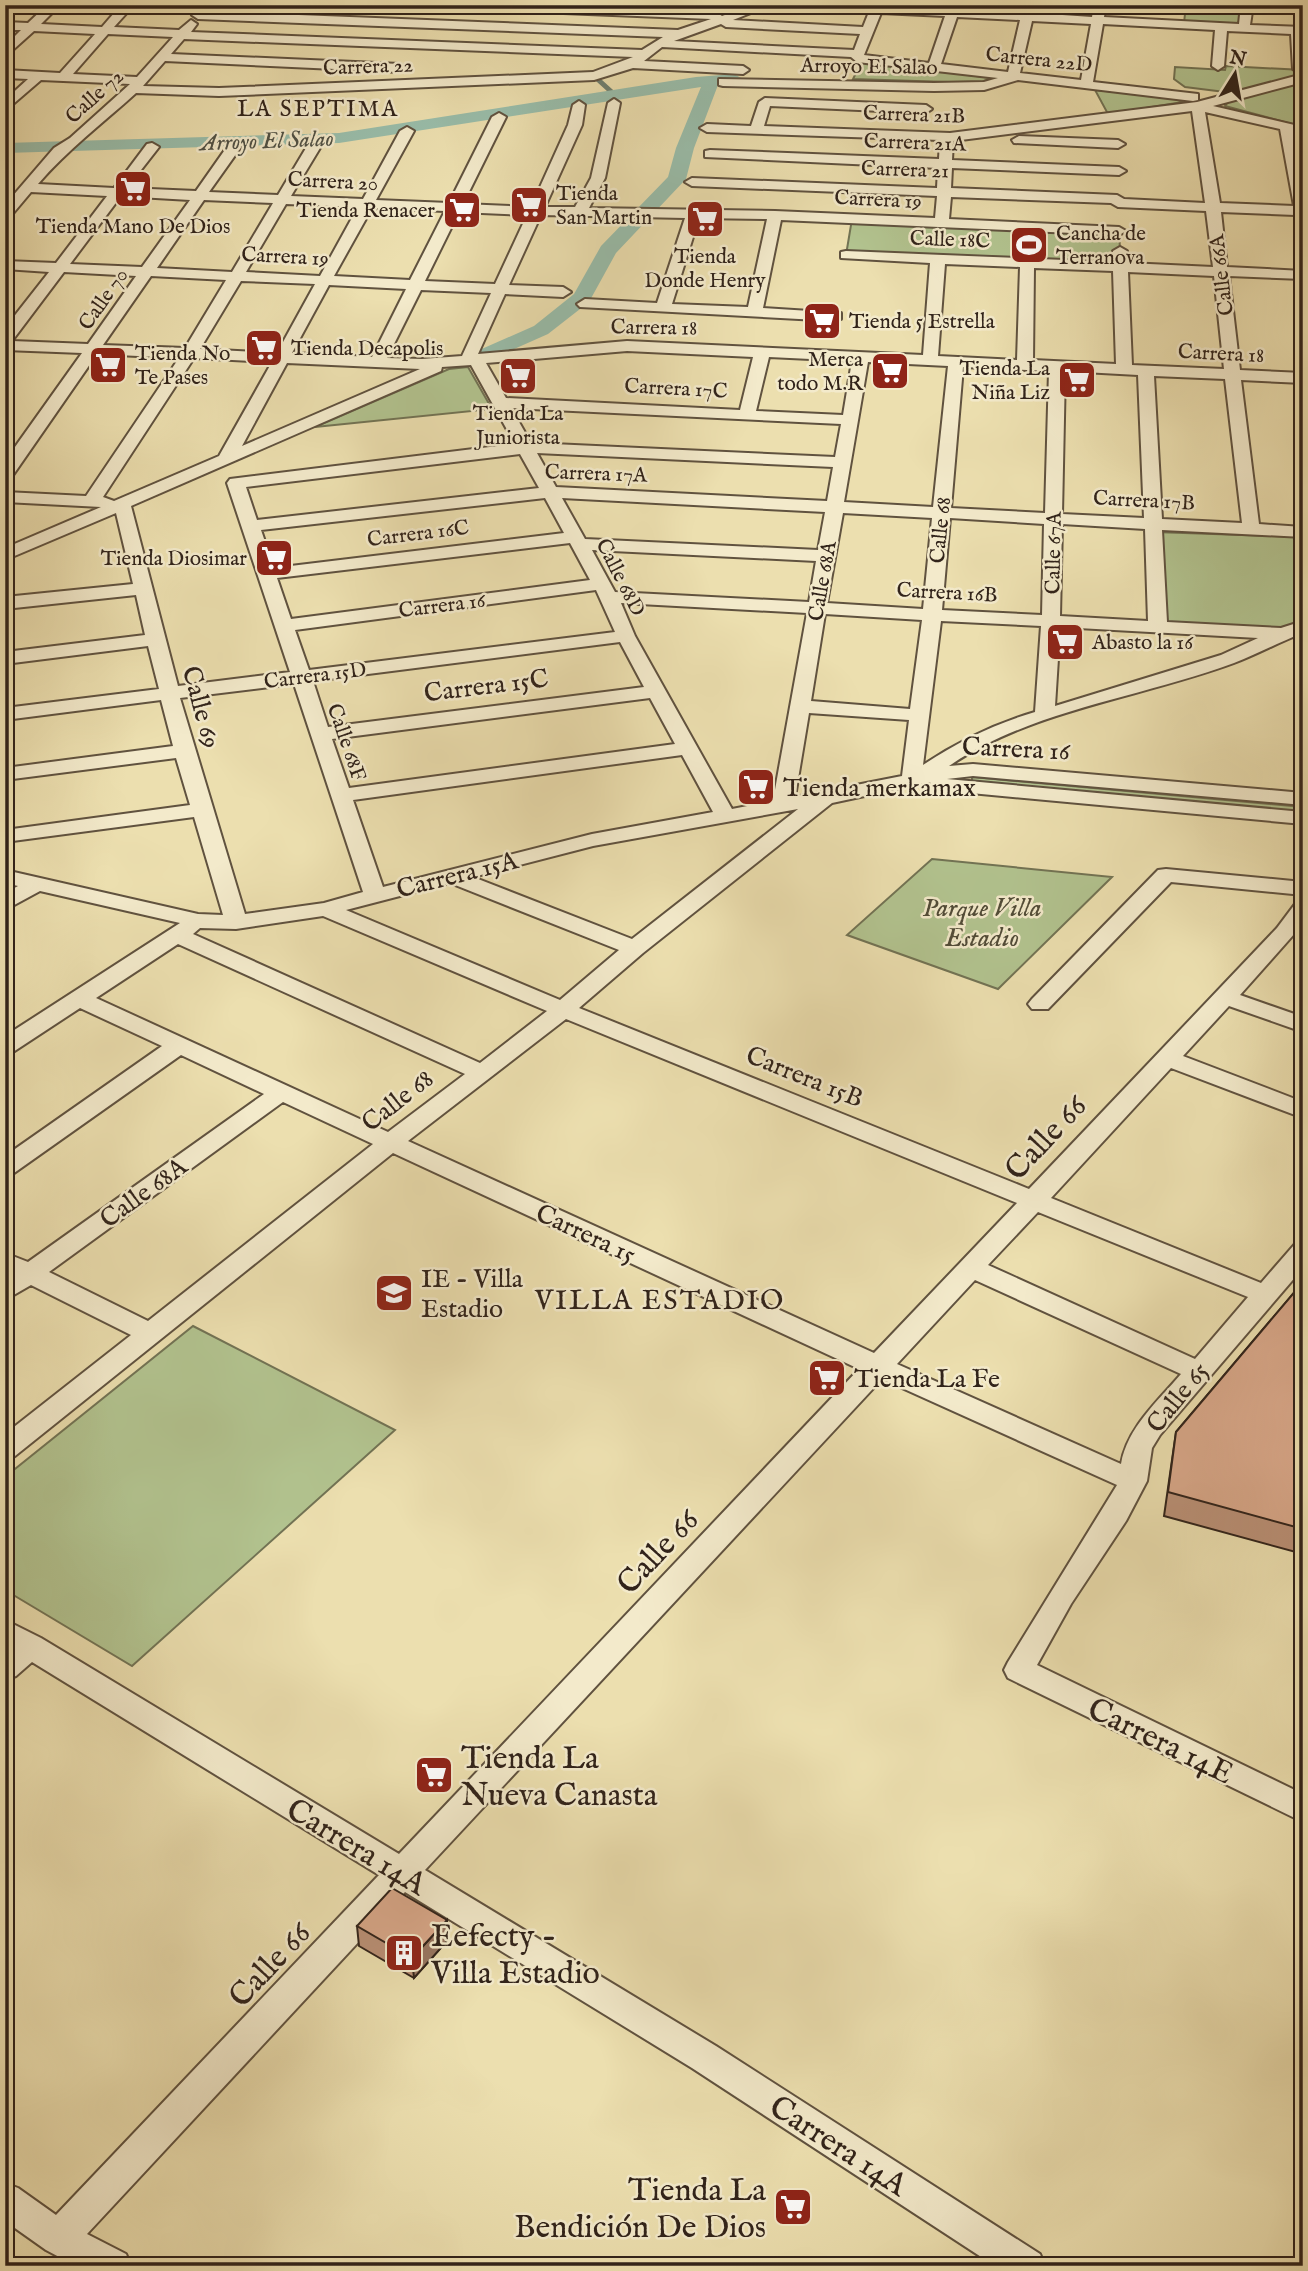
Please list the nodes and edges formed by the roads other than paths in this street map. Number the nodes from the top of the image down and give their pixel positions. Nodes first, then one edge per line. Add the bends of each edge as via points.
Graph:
1 (54, 5) edge
2 (128, 5) edge
3 (208, 5) edge
4 (462, 5) edge
5 (765, 5) edge
6 (799, 5) edge
7 (1100, 5) edge
8 (1247, 5) edge
9 (553, 7) edge
10 (878, 7) edge
11 (623, 9) edge
12 (954, 9) edge
13 (693, 10) edge
14 (1028, 11) edge
15 (198, 15) junction
16 (730, 16) junction
17 (431, 20) junction
18 (1098, 20) junction
19 (711, 22) junction
20 (5, 26) edge
21 (1220, 26) junction
22 (31, 27) junction
23 (1244, 28) junction
24 (104, 30) junction
25 (1300, 30) edge
26 (868, 31) junction
27 (679, 34) junction
28 (181, 35) junction
29 (658, 44) junction
30 (415, 45) junction
31 (5, 53) edge
32 (645, 54) junction
33 (858, 56) junction
34 (163, 57) junction
35 (632, 64) junction
36 (1218, 66) dead end
37 (400, 68) junction
38 (933, 68) junction
39 (1301, 73) edge
40 (5, 74) edge
41 (38, 76) junction
42 (63, 77) junction
43 (850, 77) dead end
44 (1013, 78) junction
45 (723, 82) dead end
46 (389, 84) junction
47 (137, 85) junction
48 (1086, 86) junction
49 (1217, 100) junction
50 (614, 103) dead end
51 (579, 105) dead end
52 (1197, 106) junction
53 (5, 107) edge
54 (926, 109) dead end
55 (1116, 116) junction
56 (499, 117) dead end
57 (1286, 127) junction
58 (708, 128) dead end
59 (756, 129) junction
60 (407, 131) dead end
61 (1303, 131) edge
62 (947, 137) junction
63 (316, 143) dead end
64 (1118, 144) junction
65 (152, 147) dead end
66 (234, 147) dead end
67 (709, 154) dead end
68 (947, 164) junction
69 (1119, 171) junction
70 (692, 181) dead end
71 (28, 188) junction
72 (118, 192) junction
73 (944, 192) junction
74 (200, 196) junction
75 (282, 200) junction
76 (1117, 201) junction
77 (367, 204) junction
78 (1213, 207) junction
79 (454, 208) junction
80 (535, 211) junction
81 (580, 212) junction
82 (643, 212) joint
83 (694, 212) junction
84 (5, 214) edge
85 (1302, 214) edge
86 (775, 215) junction
87 (942, 223) junction
88 (1119, 231) junction
89 (846, 255) dead end
90 (938, 259) junction
91 (1027, 263) junction
92 (5, 265) edge
93 (60, 267) junction
94 (1121, 267) junction
95 (148, 271) junction
96 (1219, 271) junction
97 (237, 275) junction
98 (1303, 275) edge
99 (325, 279) junction
100 (417, 283) junction
101 (500, 289) junction
102 (563, 292) dead end
103 (585, 304) dead end
104 (663, 307) junction
105 (755, 312) junction
106 (836, 316) dead end
107 (5, 339) edge
108 (5, 345) edge
109 (94, 349) junction
110 (762, 352) junction
111 (191, 354) junction
112 (861, 357) junction
113 (282, 358) junction
114 (472, 360) junction
115 (930, 360) junction
116 (956, 361) junction
117 (377, 362) junction
118 (447, 363) junction
119 (1025, 365) junction
120 (1057, 366) junction
121 (1124, 369) junction
122 (1146, 370) junction
123 (1233, 374) junction
124 (1303, 378) edge
125 (500, 403) junction
126 (747, 415) junction
127 (850, 420) junction
128 (527, 448) junction
129 (226, 459) junction
130 (843, 463) junction
131 (5, 474) edge
132 (550, 492) junction
133 (5, 497) edge
134 (91, 501) junction
135 (125, 503) junction
136 (835, 506) junction
137 (942, 512) junction
138 (1054, 518) junction
139 (1153, 524) junction
140 (250, 526) junction
141 (1251, 529) junction
142 (1303, 532) edge
143 (577, 540) junction
144 (5, 555) edge
145 (826, 556) junction
146 (266, 574) junction
147 (145, 588) junction
148 (604, 591) junction
149 (5, 603) edge
150 (817, 607) junction
151 (932, 614) junction
152 (1051, 621) junction
153 (284, 626) junction
154 (1158, 627) junction
155 (1303, 627) edge
156 (1283, 634) junction
157 (626, 636) junction
158 (155, 639) junction
159 (5, 658) edge
160 (302, 677) junction
161 (658, 691) junction
162 (170, 694) junction
163 (800, 706) junction
164 (1045, 713) junction
165 (5, 714) edge
166 (917, 715) junction
167 (321, 734) junction
168 (688, 748) junction
169 (184, 751) junction
170 (5, 774) edge
171 (911, 782) junction
172 (341, 795) junction
173 (825, 798) junction
174 (1303, 799) edge
175 (783, 805) junction
176 (204, 810) junction
177 (725, 815) junction
178 (1303, 818) edge
179 (5, 836) edge
180 (5, 876) edge
181 (451, 876) junction
182 (37, 883) junction
183 (1303, 889) edge
184 (375, 895) junction
185 (5, 903) edge
186 (325, 909) junction
187 (1303, 909) edge
188 (198, 921) junction
189 (236, 922) junction
190 (177, 934) junction
191 (1294, 937) edge
192 (635, 948) junction
193 (1225, 997) junction
194 (79, 999) junction
195 (1040, 1004) dead end
196 (563, 1010) junction
197 (1303, 1025) edge
198 (179, 1045) junction
199 (5, 1047) edge
200 (1168, 1059) junction
201 (481, 1072) junction
202 (282, 1092) junction
203 (1303, 1111) edge
204 (390, 1143) junction
205 (5, 1168) edge
206 (1035, 1199) junction
207 (1303, 1251) edge
208 (5, 1261) edge
209 (972, 1268) junction
210 (29, 1274) junction
211 (5, 1291) edge
212 (1265, 1294) junction
213 (150, 1333) junction
214 (879, 1366) junction
215 (1198, 1371) junction
216 (5, 1449) edge
217 (1133, 1481) junction
218 (18, 1639) edge
219 (5, 1668) edge
220 (1019, 1671) joint
221 (1303, 1809) edge
222 (403, 1874) junction
223 (5, 2200) edge
224 (59, 2238) junction
225 (113, 2266) edge
226 (1027, 2266) edge

1 - 22 street
2 - 24 street
3 - 15 street, Calle 72
4 - 9 street
5 - 16 street
6 - 10 street
7 - 18 street
8 - 23 street
9 - 11 street
10 - 12 street
10 - 26 street
11 - 13 street
12 - 14 street
12 - 38 street
13 - 16 street
14 - 18 street
14 - 44 street
15 - 17 street, Carrera 22
15 - 28 street, Calle 72
16 - 19 street
17 - 27 street, Carrera 22
17 - 30 street
18 - 21 street via 1182,20
18 - 48 street
19 - 26 street
19 - 27 street
20 - 22 street
21 - 23 street
21 - 36 street
22 - 24 street
22 - 31 street
23 - 25 street
24 - 28 street
24 - 42 street
25 - 39 street
26 - 33 street
27 - 29 street
28 - 30 street
28 - 34 street, Calle 72
29 - 32 street
29 - 33 street, Carrera 22D
30 - 32 street
30 - 37 street
32 - 35 street
33 - 38 street, Carrera 22D
34 - 37 street
34 - 47 street, Calle 72
35 - 43 street
35 - 46 street, Carrera 22 via 574,78
37 - 46 street
38 - 44 street, Carrera 22D
39 - 49 street, Carrera 22D
40 - 41 street, Carrera 22
41 - 42 street, Carrera 22
41 - 53 street
42 - 47 street, Carrera 22
44 - 45 street, Arroyo El Salao via 984,86 941,87
44 - 48 street, Carrera 22D
46 - 47 street, Carrera 22 via 219,92
47 - 71 street, Calle 72 via 59,150
48 - 49 street, Carrera 22D
49 - 52 street, Carrera 22D
50 - 81 street via 598,178
51 - 80 street via 575,125
52 - 55 street, Carrera 22D
52 - 57 street
52 - 78 street, Calle 66A
54 - 59 street via 765,102
55 - 62 street, Carrera 22D
55 - 64 street
56 - 79 street
57 - 61 street
57 - 85 street
58 - 59 street, Carrera 21B
59 - 62 street, Carrera 21B
60 - 77 street
62 - 64 street, Carrera 21B
62 - 68 street
63 - 75 street
64 - 69 street
65 - 72 street
66 - 74 street, Calle 70
67 - 68 street, Carrera 21A
68 - 69 street, Carrera 21A
68 - 73 street
69 - 76 street
70 - 73 street, Carrera 21
71 - 72 street, Carrera 20
71 - 84 street, Calle 72
72 - 74 street, Carrera 20
72 - 93 street
73 - 76 street, Carrera 21
73 - 87 street
74 - 75 street, Carrera 20
74 - 95 street, Calle 70
75 - 77 street, Carrera 20
75 - 97 street
76 - 78 street, Carrera 21
76 - 88 street
77 - 79 street, Carrera 20
77 - 99 street
78 - 85 street, Carrera 21
78 - 96 street, Calle 66A
79 - 80 street, Carrera 20
79 - 100 street
80 - 81 street, Carrera 20
80 - 101 street
81 - 82 street, Carrera 20
82 - 83 street, Carrera 19
83 - 86 street, Carrera 19
83 - 104 street
86 - 87 street, Carrera 19
86 - 105 street
87 - 88 street, Carrera 19
88 - 94 street
89 - 90 street, Calle 18C
90 - 91 street, Calle 18C
90 - 115 street
91 - 94 street, Calle 18C
91 - 119 street
92 - 93 street, Carrera 19
93 - 95 street, Carrera 19
93 - 107 street
94 - 96 street, Calle 18C
94 - 121 street
95 - 97 street, Carrera 19
95 - 109 street, Calle 70
96 - 98 street, Calle 18C
96 - 123 street, Calle 66A
97 - 99 street, Carrera 19
97 - 111 street
99 - 100 street, Carrera 19
99 - 113 street
100 - 101 street, Carrera 19
100 - 117 street
101 - 102 street, Carrera 19
101 - 114 street
103 - 104 street
104 - 105 street
105 - 106 street
108 - 109 street, Carrera 18
109 - 111 street, Carrera 18
109 - 131 street, Calle 70
110 - 112 street, Carrera 18
110 - 114 street, Carrera 18 via 627,346
110 - 126 street
111 - 113 street, Carrera 18
111 - 134 street
112 - 115 street, Carrera 18
112 - 127 street, Calle 68A
113 - 117 street, Carrera 18
113 - 129 street
114 - 118 street, Carrera 18
114 - 125 street, Calle 68D
115 - 116 street, Carrera 18
116 - 119 street, Carrera 18
116 - 137 street, Calle 68
117 - 118 street, Carrera 18
118 - 129 street
119 - 120 street, Carrera 18
120 - 121 street, Carrera 18
120 - 138 street, Calle 67A
121 - 122 street, Carrera 18
122 - 123 street, Carrera 18
122 - 139 street
123 - 124 street, Carrera 18
123 - 141 street, Calle 66A
125 - 126 street, Carrera 17C
125 - 128 street, Calle 68D
126 - 127 street, Carrera 17C
127 - 130 street, Calle 68A
128 - 130 street
128 - 132 street, Calle 68D
128 - 140 street, Calle 68F via 236,483
129 - 135 street
130 - 136 street, Calle 68A
132 - 136 street, Carrera 17A
132 - 140 street, Carrera 17A
132 - 143 street, Calle 68D
133 - 134 street
134 - 135 street
135 - 144 street
135 - 147 street, Calle 69
136 - 137 street, Carrera 17A
136 - 145 street, Calle 68A
137 - 138 street, Carrera 17B
137 - 151 street, Calle 68
138 - 139 street, Carrera 17B
138 - 152 street, Calle 67A
139 - 141 street, Carrera 17B
139 - 154 street
140 - 146 street, Calle 68F
141 - 142 street, Carrera 17B
143 - 145 street, Carrera 16C
143 - 146 street, Carrera 16C
143 - 148 street, Calle 68D
145 - 150 street, Calle 68A
146 - 153 street, Calle 68F
147 - 149 street
147 - 158 street, Calle 69
148 - 150 street, Carrera 16B
148 - 153 street, Carrera 16
148 - 157 street, Calle 68D
150 - 151 street, Carrera 16B
150 - 163 street, Calle 68A
151 - 152 street, Carrera 16B
151 - 166 street, Calle 68
152 - 154 street, Carrera 16B
152 - 164 street, Calle 67A
153 - 160 street, Calle 68F
154 - 156 street, Carrera 16B
155 - 156 street, Carrera 16B
156 - 164 street, Carrera 16B via 1228,659
157 - 160 street, Carrera 15D
157 - 161 street, Calle 68D
158 - 159 street
158 - 162 street, Calle 69
160 - 162 street, Carrera 15D
160 - 167 street, Calle 68F
161 - 167 street, Carrera 15C
161 - 168 street, Calle 68D
162 - 165 street, Carrera 15D
162 - 169 street, Calle 69
163 - 166 street
163 - 175 street, Calle 68A
164 - 171 street via 965,746
166 - 171 street, Calle 68
167 - 172 street, Calle 68F
168 - 172 street
168 - 177 street, Calle 68D
169 - 170 street
169 - 176 street, Calle 69
171 - 173 street, Carrera 15A
171 - 174 street, Carrera 16 via 973,770
171 - 178 street, Carrera 16
172 - 184 street, Calle 68F
173 - 175 street, Carrera 15A
173 - 192 street, Calle 68
175 - 177 street, Carrera 15A
176 - 179 street
176 - 189 street, Calle 69
177 - 181 street, Carrera 15A via 592,840
180 - 182 street, Carrera 15A
181 - 184 street, Carrera 15A
181 - 192 street
182 - 185 street
182 - 188 street, Carrera 15A
183 - 195 street via 1166,875
184 - 186 street, Carrera 15A
186 - 189 street, Carrera 15A
186 - 196 street, Carrera 15B
187 - 191 street, Calle 66
188 - 189 street, Carrera 15A
188 - 190 street
190 - 194 street
190 - 201 street
191 - 193 street, Calle 66
192 - 196 street, Calle 68
193 - 197 street
193 - 200 street, Calle 66
194 - 198 street, Carrera 15
194 - 199 street
196 - 201 street, Calle 68
196 - 206 street, Carrera 15B
198 - 202 street, Carrera 15
198 - 205 street
200 - 203 street
200 - 206 street, Calle 66
201 - 204 street, Calle 68
202 - 204 street, Carrera 15
202 - 210 street, Calle 68A
204 - 213 street, Calle 68
204 - 214 street, Carrera 15
206 - 209 street, Calle 66
206 - 212 street, Carrera 15B
207 - 212 street, Calle 65
208 - 210 street
209 - 214 street, Calle 66
209 - 215 street
210 - 211 street, Calle 68A
210 - 213 street
212 - 215 street, Calle 65
213 - 216 street, Calle 68
214 - 217 street, Carrera 15
214 - 222 street, Calle 66
215 - 217 street, Calle 65 via 1138,1447
217 - 220 street, Calle 65
218 - 219 street
218 - 222 street, Carrera 14A
220 - 221 street, Carrera 14E
222 - 224 street, Calle 66
222 - 226 street, Carrera 14A via 704,2057
223 - 224 street
224 - 225 street

